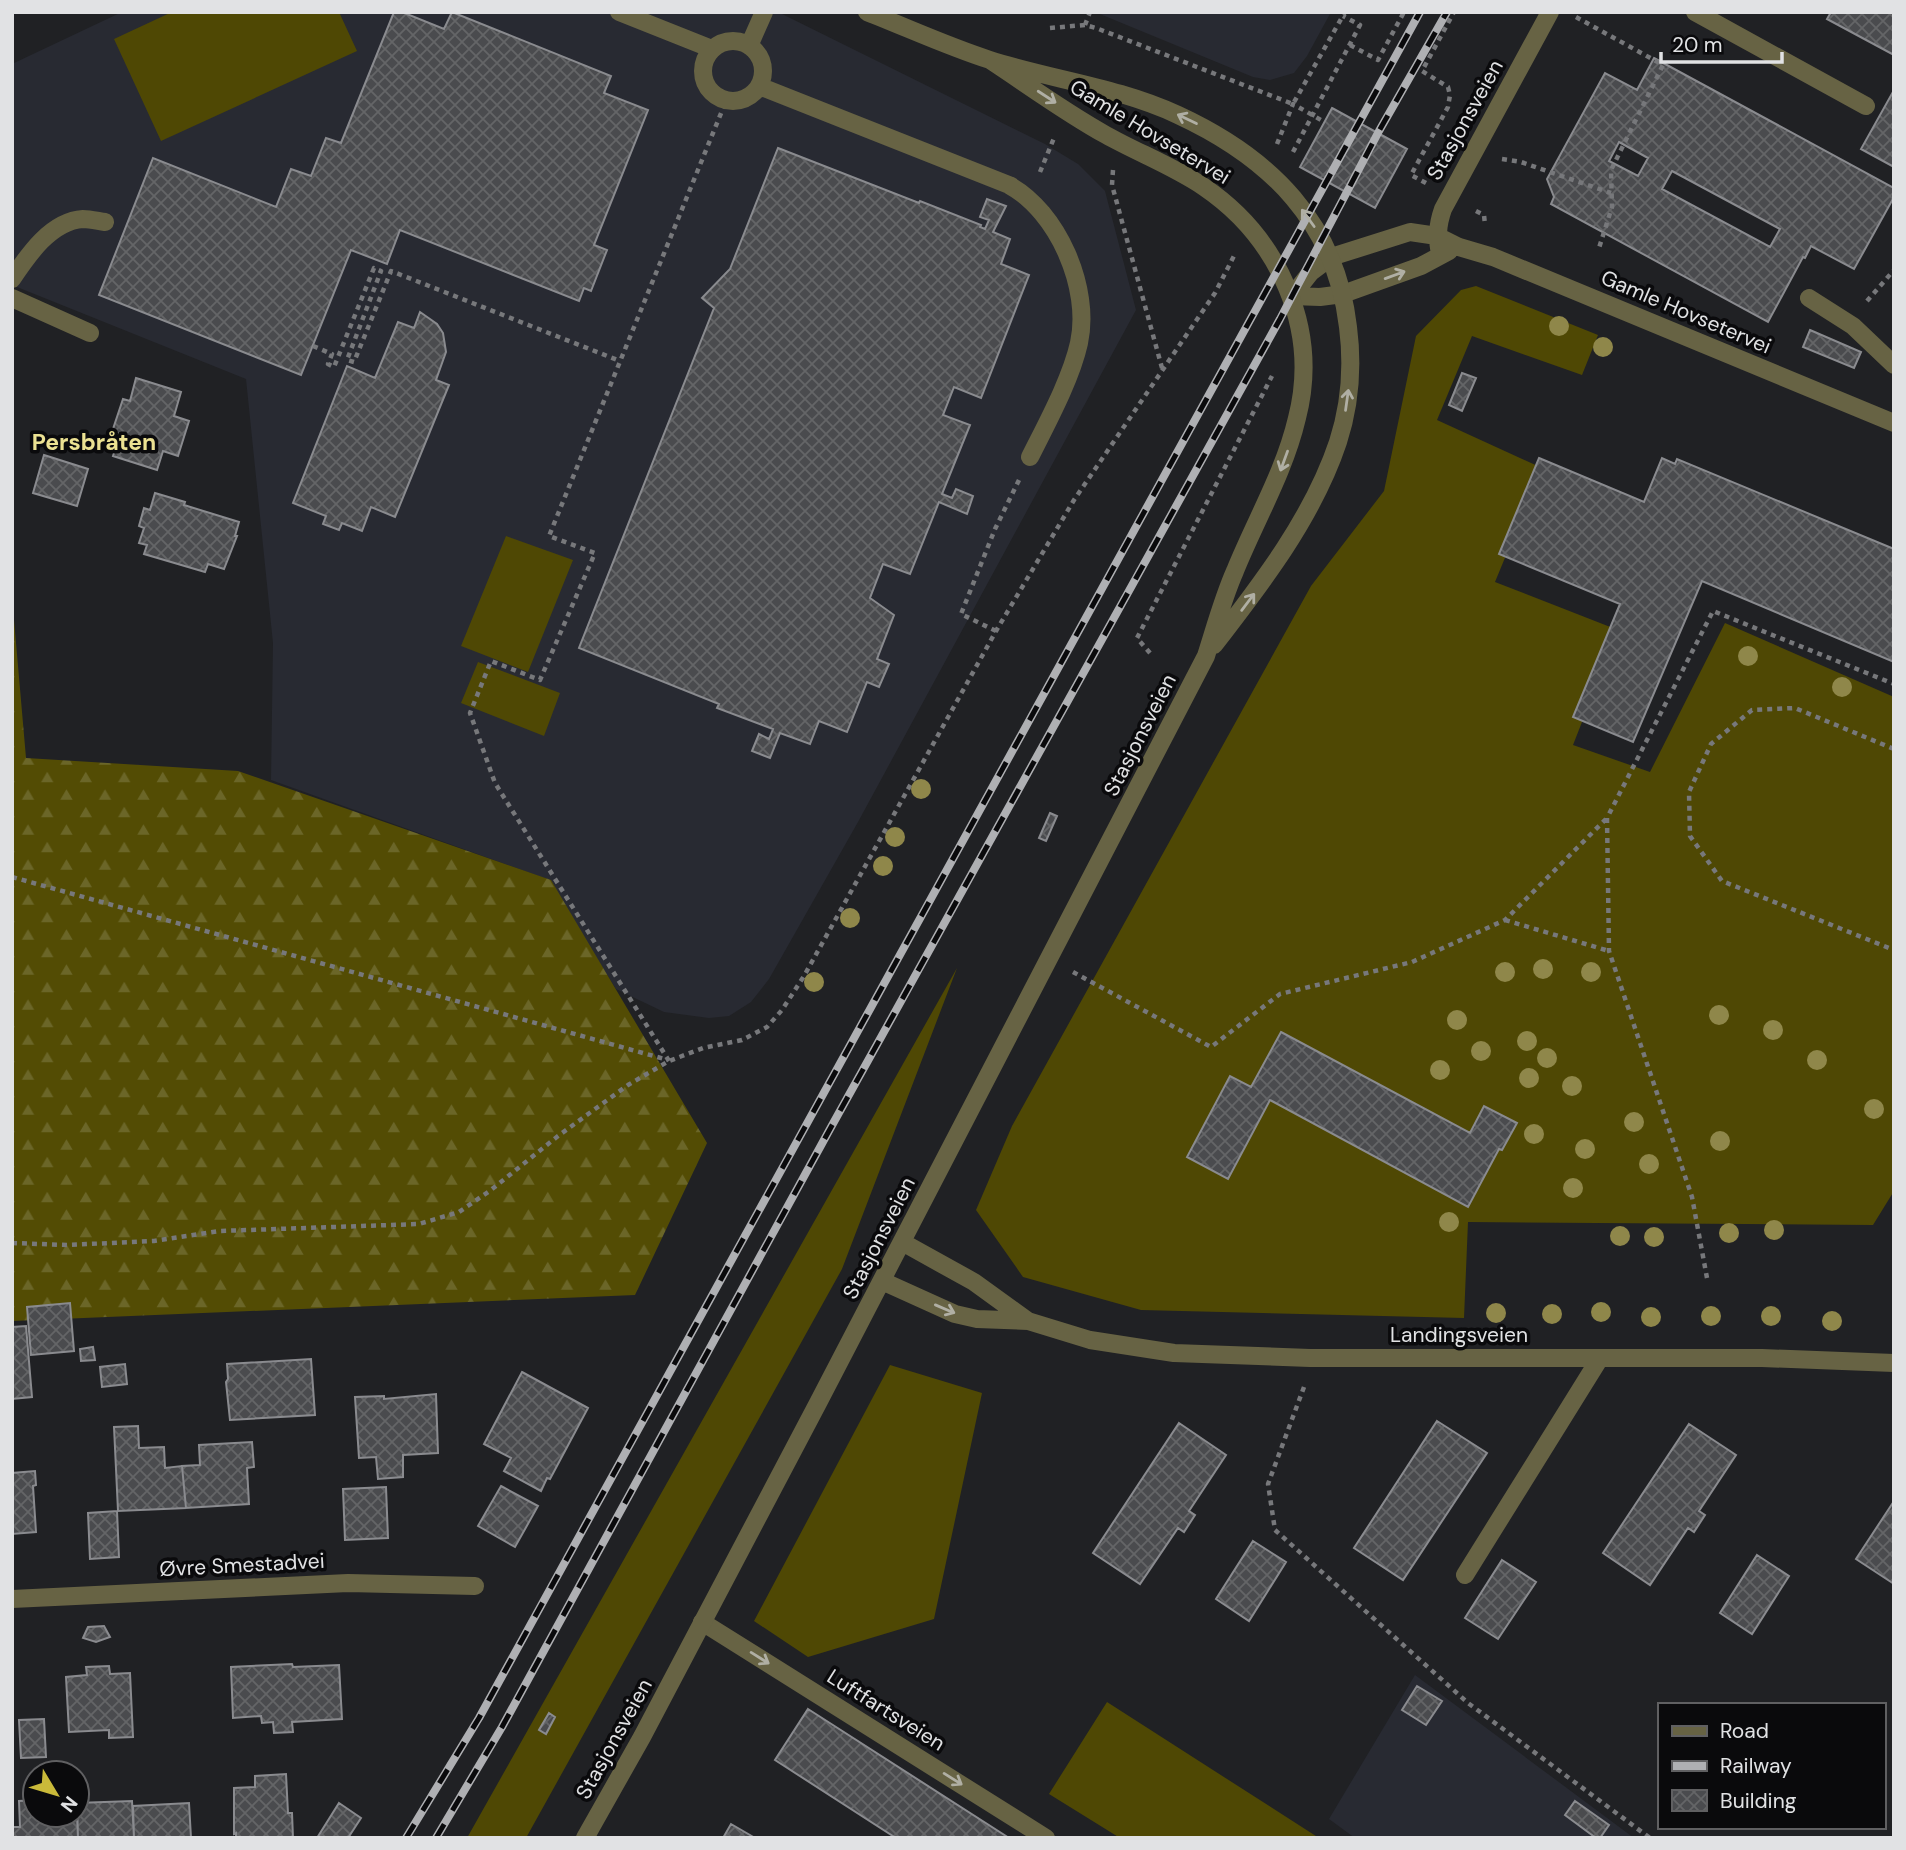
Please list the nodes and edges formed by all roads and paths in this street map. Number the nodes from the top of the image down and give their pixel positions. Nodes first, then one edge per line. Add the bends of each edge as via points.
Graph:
1 (619, 12) edge
2 (764, 12) edge
3 (867, 12) edge
4 (1090, 12) edge
5 (1404, 12) edge
6 (1454, 12) edge
7 (1550, 12) edge
8 (1695, 12) edge
9 (1344, 14) edge
10 (1571, 15) dead end
11 (1084, 25) junction
12 (1050, 28) dead end
13 (1350, 45) junction
14 (749, 46) junction
15 (712, 49) junction
16 (990, 60) junction
17 (759, 86) junction
18 (726, 101) junction
19 (1866, 106) dead end
20 (1055, 137) dead end
21 (1293, 152) dead end
22 (1493, 157) dead end
23 (1046, 158) dead end
24 (1113, 165) dead end
25 (1427, 184) dead end
26 (1611, 193) junction
27 (105, 222) dead end
28 (1437, 236) junction
29 (1459, 247) junction
30 (1600, 248) dead end
31 (1440, 255) junction
32 (1331, 257) junction
33 (1894, 270) edge
34 (12, 279) edge
35 (1338, 289) junction
36 (1292, 296) junction
37 (12, 298) edge
38 (1809, 299) dead end
39 (1853, 326) junction
40 (90, 333) dead end
41 (313, 346) dead end
42 (620, 361) junction
43 (1894, 365) edge
44 (1274, 372) dead end
45 (1894, 423) edge
46 (1030, 457) joint
47 (996, 631) junction
48 (1150, 653) dead end
49 (1206, 656) junction
50 (1894, 684) edge
51 (1894, 748) edge
52 (1606, 818) junction
53 (12, 877) edge
54 (1505, 920) junction
55 (1894, 950) edge
56 (1609, 951) junction
57 (1049, 959) junction
58 (669, 1060) junction
59 (902, 1242) junction
60 (12, 1243) edge
61 (1707, 1278) dead end
62 (882, 1281) junction
63 (1028, 1321) junction
64 (1310, 1358) junction
65 (1600, 1358) junction
66 (1894, 1363) edge
67 (1465, 1575) dead end
68 (475, 1586) dead end
69 (12, 1599) edge
70 (702, 1622) junction
71 (585, 1838) edge
72 (1046, 1838) edge
73 (1650, 1838) edge

1 - 15 street
2 - 14 street
3 - 16 street, Gamle Hovsetervei
4 - 11 path
5 - 13 path via 1378,60
6 - 25 path via 1422,71 1448,87 1450,95 1411,176
7 - 28 street, Stasjonsveien via 1443,209
8 - 19 street
9 - 11 path via 1293,104
9 - 13 path via 1360,25
10 - 26 path via 1663,65 1611,170
11 - 12 path
13 - 21 path
14 - 15 street via 737,41
14 - 17 street via 762,64
15 - 18 street via 705,60 706,85
32 -> 16 street, Gamle Hovsetervei via 1309,218 1286,191 1245,154 1205,128 1133,96
16 -> 36 street, Gamle Hovsetervei via 1104,134 1222,200 1254,233
17 - 18 street via 751,96
17 - 46 street via 1009,185 1029,198 1057,231 1072,266 1080,303 1079,342
18 - 42 path
20 - 23 path
22 - 26 path
24 - 47 path via 1112,185 1162,369 1074,500
26 - 30 path via 1612,206
27 - 34 street via 83,219 66,223 45,237
28 - 29 street, Gamle Hovsetervei
28 - 31 street, Stasjonsveien
28 - 32 street, Gamle Hovsetervei via 1410,232
29 - 31 street
29 - 45 street, Gamle Hovsetervei
35 -> 31 street via 1420,266
32 - 35 street, Gamle Hovsetervei
32 - 36 street, Gamle Hovsetervei via 1311,272
33 - 39 path via 1871,294
35 - 36 street
49 -> 35 street, Stasjonsveien via 1296,528 1338,442 1351,371
36 -> 49 street, Stasjonsveien via 1303,346 1298,416
37 - 40 street
38 - 39 street
39 - 43 street
41 - 42 path via 332,354 328,364 334,367 374,268 382,271 347,360 354,362 391,271
42 - 58 path via 549,536 595,553 540,680 491,661 470,713 495,783
44 - 48 path via 1137,638
46 - 47 path via 961,614
47 - 58 path via 782,1010 766,1027 742,1040
49 - 57 street, Stasjonsveien
50 - 52 path via 1713,611
51 - 55 path via 1796,708 1752,710 1711,744 1689,792 1690,836 1722,881
52 - 54 path
52 - 56 path
53 - 58 path
54 - 56 path
54 - 57 path via 1412,962 1280,994 1211,1047
56 - 61 path via 1692,1197
57 - 59 street, Stasjonsveien
58 - 60 path via 628,1085 480,1198 459,1212 432,1220 220,1231 154,1241
59 - 62 street, Stasjonsveien
59 - 63 street, Landingsveien via 974,1282
62 -> 63 street, Landingsveien via 955,1314
62 - 70 street, Stasjonsveien
63 - 64 street, Landingsveien via 1136,1348
64 - 65 street, Landingsveien
64 - 73 path via 1268,1484 1275,1530 1468,1703
65 - 66 street, Landingsveien via 1762,1357
65 - 67 street
68 - 69 street, Øvre Smestadvei via 348,1583
70 - 71 street, Stasjonsveien
70 -> 72 street, Luftfartsveien

